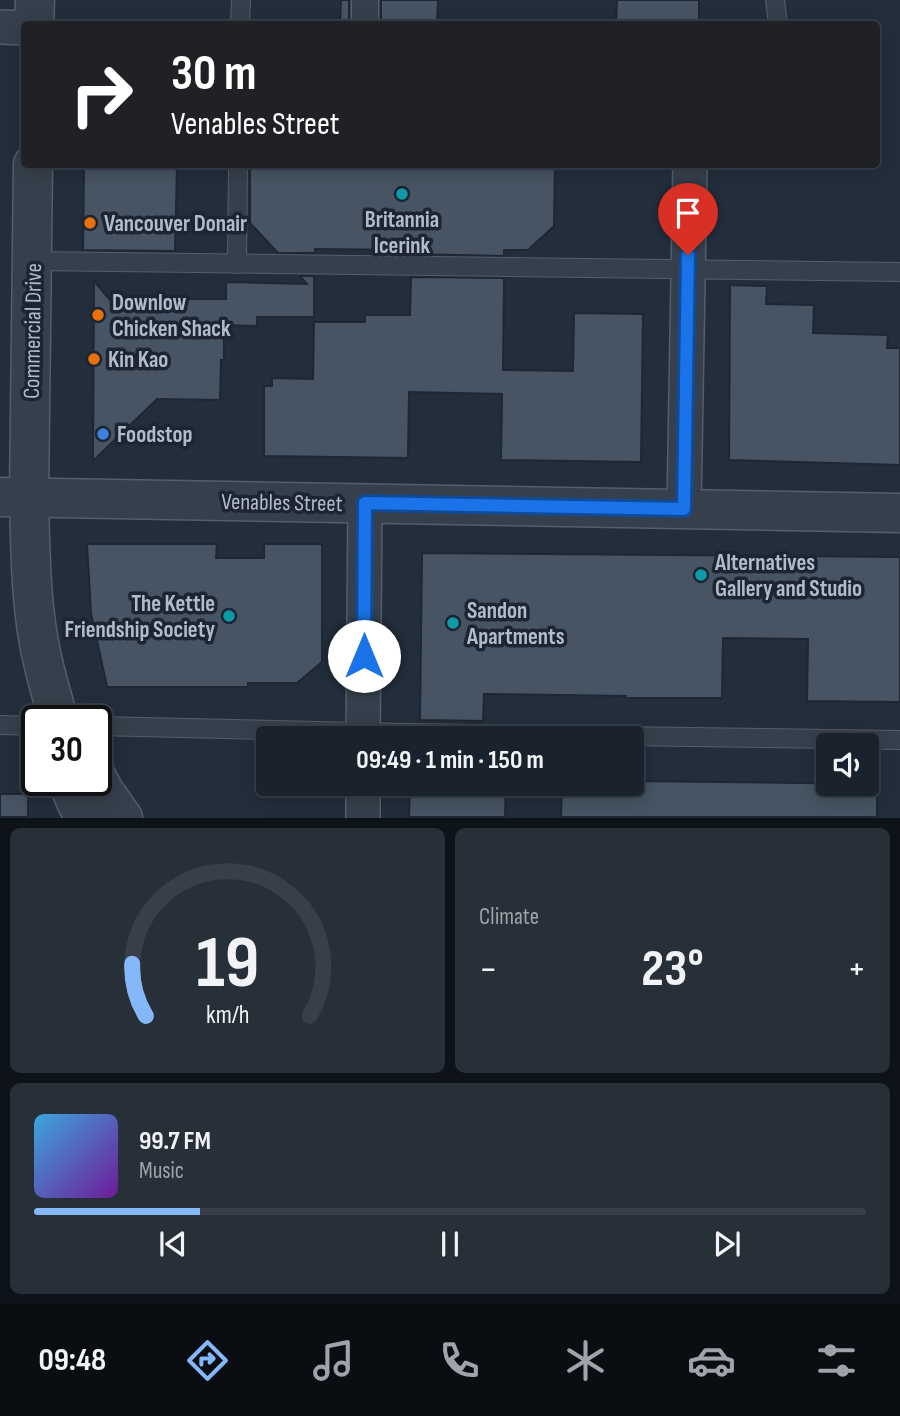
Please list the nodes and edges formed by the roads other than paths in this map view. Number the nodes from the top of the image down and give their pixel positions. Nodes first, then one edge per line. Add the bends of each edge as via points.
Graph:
1 (35, 0) edge
2 (241, 0) edge
3 (365, 0) edge
4 (775, 0) edge
5 (34, 21) edge
6 (240, 21) edge
7 (365, 21) edge
8 (778, 21) edge
9 (0, 27) edge
10 (21, 28) edge
11 (33, 168) edge
12 (238, 168) edge
13 (690, 168) edge
14 (33, 261) junction
15 (237, 264) junction
16 (688, 270) junction
17 (900, 272) edge
18 (14, 497) edge
19 (365, 503) junction
20 (684, 509) junction
21 (900, 513) edge
22 (54, 705) edge
23 (0, 725) edge
24 (21, 726) edge
25 (363, 726) edge
26 (112, 727) edge
27 (256, 731) edge
28 (644, 738) edge
29 (900, 740) edge
30 (74, 796) edge
31 (108, 796) edge
32 (363, 796) edge
33 (86, 817) edge
34 (123, 817) edge
35 (363, 817) edge

1 - 5 street
2 - 6 lane
3 - 7 street
4 - 8 lane
9 - 10 street
11 - 14 street, Commercial Drive
12 - 15 lane
13 - 16 street
14 - 15 lane
14 - 18 street, Commercial Drive
15 - 16 lane
16 - 17 lane
16 - 20 street
18 - 19 street, Venables Street
18 - 22 street, Commercial Drive
19 - 20 street, Venables Street
19 - 25 street
20 - 21 street, Venables Street
23 - 24 lane
26 - 27 lane
28 - 29 lane
30 - 33 street
31 - 34 street
32 - 35 street

